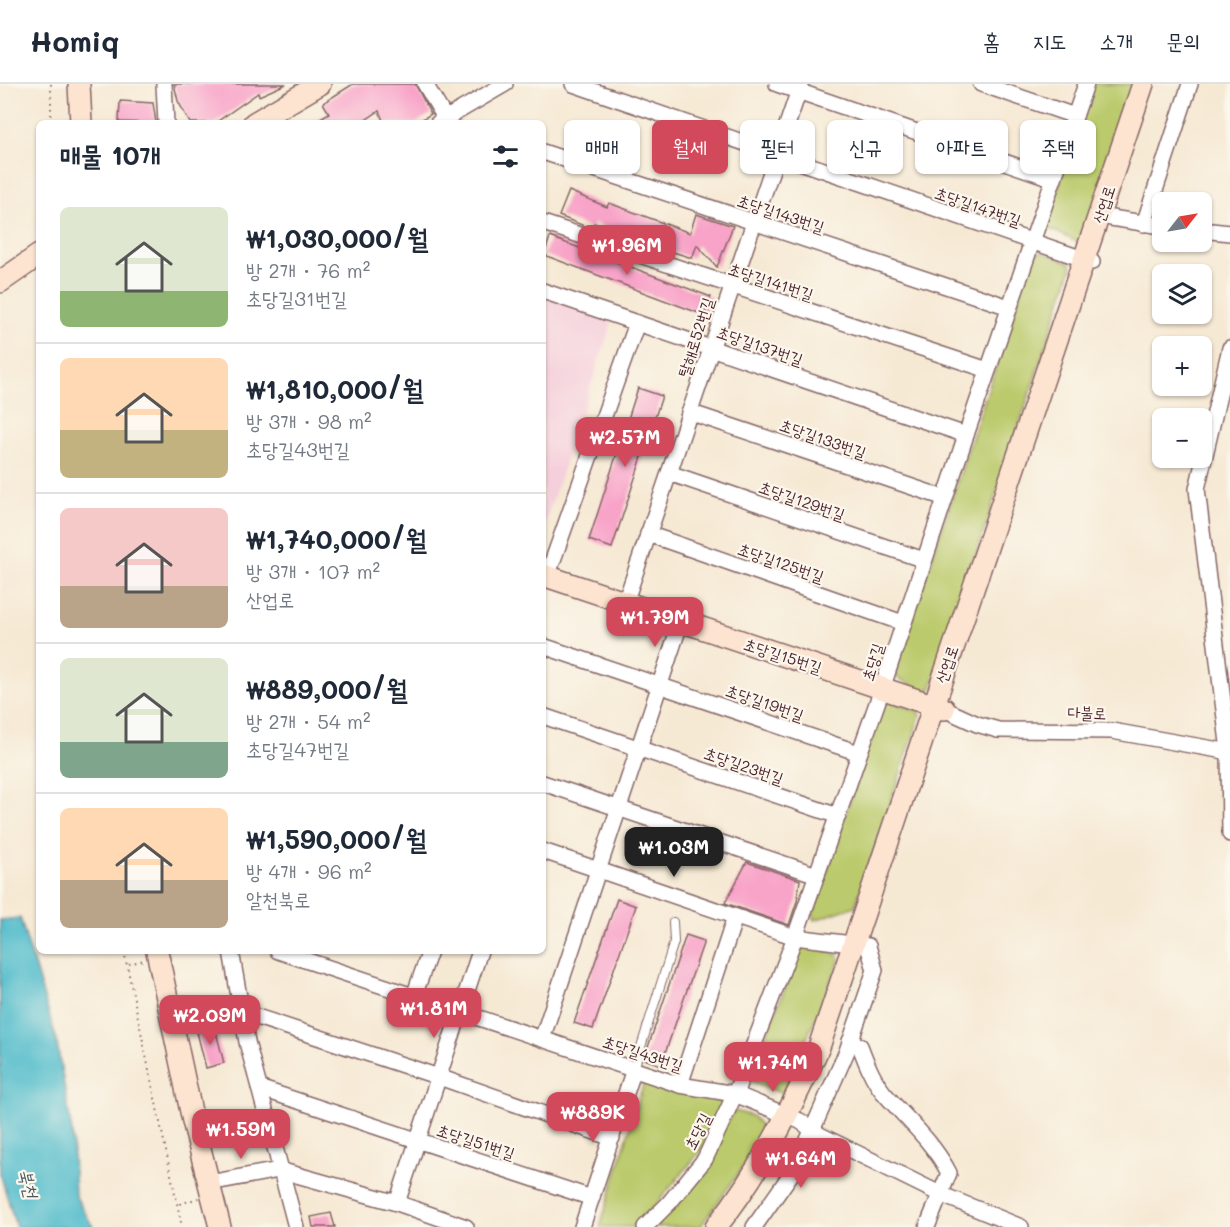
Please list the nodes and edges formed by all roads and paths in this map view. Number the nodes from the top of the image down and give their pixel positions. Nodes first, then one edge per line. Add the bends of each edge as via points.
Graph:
1 (51, 84) edge
2 (80, 84) edge
3 (164, 84) edge
4 (320, 84) edge
5 (425, 84) edge
6 (505, 84) edge
7 (573, 84) edge
8 (777, 84) edge
9 (981, 84) edge
10 (1086, 84) edge
11 (1143, 84) edge
12 (1154, 84) edge
13 (1190, 84) edge
14 (800, 88) edge
15 (1076, 116) junction
16 (51, 120) edge
17 (81, 120) edge
18 (166, 120) edge
19 (259, 120) edge
20 (446, 120) edge
21 (450, 120) edge
22 (789, 120) edge
23 (740, 143) edge
24 (546, 153) edge
25 (815, 169) edge
26 (770, 174) edge
27 (1053, 179) junction
28 (1111, 218) junction
29 (754, 223) junction
30 (546, 224) edge
31 (1144, 224) junction
32 (1152, 225) edge
33 (1212, 231) edge
34 (1230, 233) edge
35 (1031, 243) junction
36 (36, 257) edge
37 (1089, 262) junction
38 (0, 282) edge
39 (730, 286) junction
40 (546, 291) edge
41 (1009, 307) junction
42 (637, 323) junction
43 (710, 347) junction
44 (1230, 348) edge
45 (988, 370) junction
46 (689, 412) junction
47 (966, 435) junction
48 (669, 473) junction
49 (945, 498) junction
50 (648, 534) junction
51 (924, 560) junction
52 (546, 573) edge
53 (546, 576) edge
54 (625, 603) junction
55 (681, 621) junction
56 (903, 623) junction
57 (546, 647) edge
58 (660, 686) junction
59 (882, 689) junction
60 (938, 707) junction
61 (546, 717) edge
62 (639, 748) junction
63 (1229, 752) edge
64 (859, 753) junction
65 (546, 784) edge
66 (619, 808) junction
67 (838, 816) junction
68 (1230, 834) edge
69 (546, 852) edge
70 (598, 870) junction
71 (817, 875) junction
72 (735, 917) junction
73 (673, 922) dead end
74 (795, 937) junction
75 (861, 946) junction
76 (125, 954) edge
77 (158, 954) edge
78 (232, 954) edge
79 (287, 954) edge
80 (429, 954) edge
81 (479, 954) edge
82 (414, 996) junction
83 (242, 1012) junction
84 (460, 1012) junction
85 (542, 1039) junction
86 (850, 1041) junction
87 (634, 1069) junction
88 (439, 1077) junction
89 (680, 1085) junction
90 (259, 1088) junction
91 (735, 1094) junction
92 (800, 1123) junction
93 (612, 1138) junction
94 (418, 1141) junction
95 (279, 1170) junction
96 (209, 1183) junction
97 (940, 1194) junction
98 (592, 1198) junction
99 (397, 1203) junction
100 (459, 1226) edge
101 (182, 1227) edge
102 (220, 1227) edge
103 (296, 1227) edge
104 (582, 1227) edge
105 (645, 1227) edge
106 (716, 1227) edge
107 (729, 1227) edge
108 (754, 1227) edge
109 (927, 1227) edge
110 (1021, 1227) edge

1 - 16 path
2 - 17 street
3 - 18 street
4 - 19 street
5 - 20 street
6 - 21 street
7 - 23 street, 초당길147번길
8 - 14 street
9 - 15 street
10 - 15 street, 초당길
11 - 37 street, 산업로
12 - 28 street, 산업로
13 - 31 street
14 - 22 street, 탈해로52번길
14 - 27 street
15 - 27 street, 초당길
24 - 29 street, 초당길143번길
25 - 35 street, 초당길147번길
26 - 29 street, 탈해로52번길
27 - 35 street, 초당길
28 - 31 street
28 - 37 street, 산업로
29 - 39 street, 탈해로52번길
29 - 41 street, 초당길143번길
30 - 39 street, 초당길141번길
31 - 32 street
33 - 34 street
35 - 37 street, 초당길147번길
35 - 41 street, 초당길
36 - 38 street
37 - 60 street, 산업로
39 - 43 street, 탈해로52번길
39 - 45 street, 초당길141번길
40 - 42 street, 초당길137번길
41 - 45 street, 초당길
42 - 43 street, 초당길137번길
42 - 52 street, 초당길15번길
43 - 46 street, 탈해로52번길
43 - 47 street, 초당길137번길
44 - 63 street via 1197,489
45 - 47 street, 초당길
46 - 48 street, 탈해로52번길
46 - 49 street, 초당길133번길
47 - 49 street, 초당길
48 - 50 street, 탈해로52번길
48 - 51 street, 초당길129번길
49 - 51 street, 초당길
50 - 54 street, 탈해로52번길
50 - 56 street, 초당길125번길
51 - 56 street, 초당길
53 - 54 street, 초당길15번길
54 - 55 street, 초당길15번길
55 - 58 street
55 - 59 street, 초당길15번길
56 - 59 street, 초당길
57 - 58 street, 초당길19번길
58 - 62 street
58 - 64 street, 초당길19번길
59 - 60 street, 초당길15번길
59 - 64 street, 초당길
60 - 63 street, 다불로 via 998,730 1112,731
60 - 75 street, 산업로
61 - 62 street, 초당길23번길
62 - 66 street
62 - 67 street, 초당길23번길
63 - 68 street
64 - 67 street, 초당길
65 - 66 street
66 - 70 street
66 - 71 street
67 - 71 street, 초당길
69 - 70 street
70 - 72 street
70 - 85 street
71 - 74 street, 초당길
72 - 74 street
72 - 89 street
73 - 87 lane via 674,942
74 - 75 street
74 - 91 street, 초당길
75 - 86 street via 875,970
75 - 92 street, 산업로 via 832,1053
76 - 101 path
77 - 96 street
78 - 83 street
79 - 82 street, 초당길43번길
80 - 82 street
81 - 84 street
82 - 84 street, 초당길43번길
83 - 88 street
83 - 90 street
84 - 85 street, 초당길43번길
84 - 88 street, 초당길51번길
85 - 87 street, 초당길43번길
86 - 92 street
86 - 97 street via 860,1046 883,1092 916,1125 949,1173
87 - 89 street, 초당길43번길
87 - 93 street
88 - 93 street
88 - 94 street, 초당길51번길
89 - 91 street, 초당길43번길
90 - 94 street, 초당길51번길
90 - 95 street
91 - 92 street, 초당길43번길
91 - 105 street, 초당길 via 705,1159
92 - 97 street, 초당길43번길
92 - 106 street, 산업로
92 - 107 street, 산업로 via 778,1161
92 - 108 street via 796,1167
93 - 98 street
94 - 98 street, 초당길51번길
94 - 99 street
95 - 96 street
95 - 99 street
95 - 103 street
96 - 102 street
97 - 109 street
97 - 110 street, 초당길43번길
98 - 104 street
99 - 100 street

